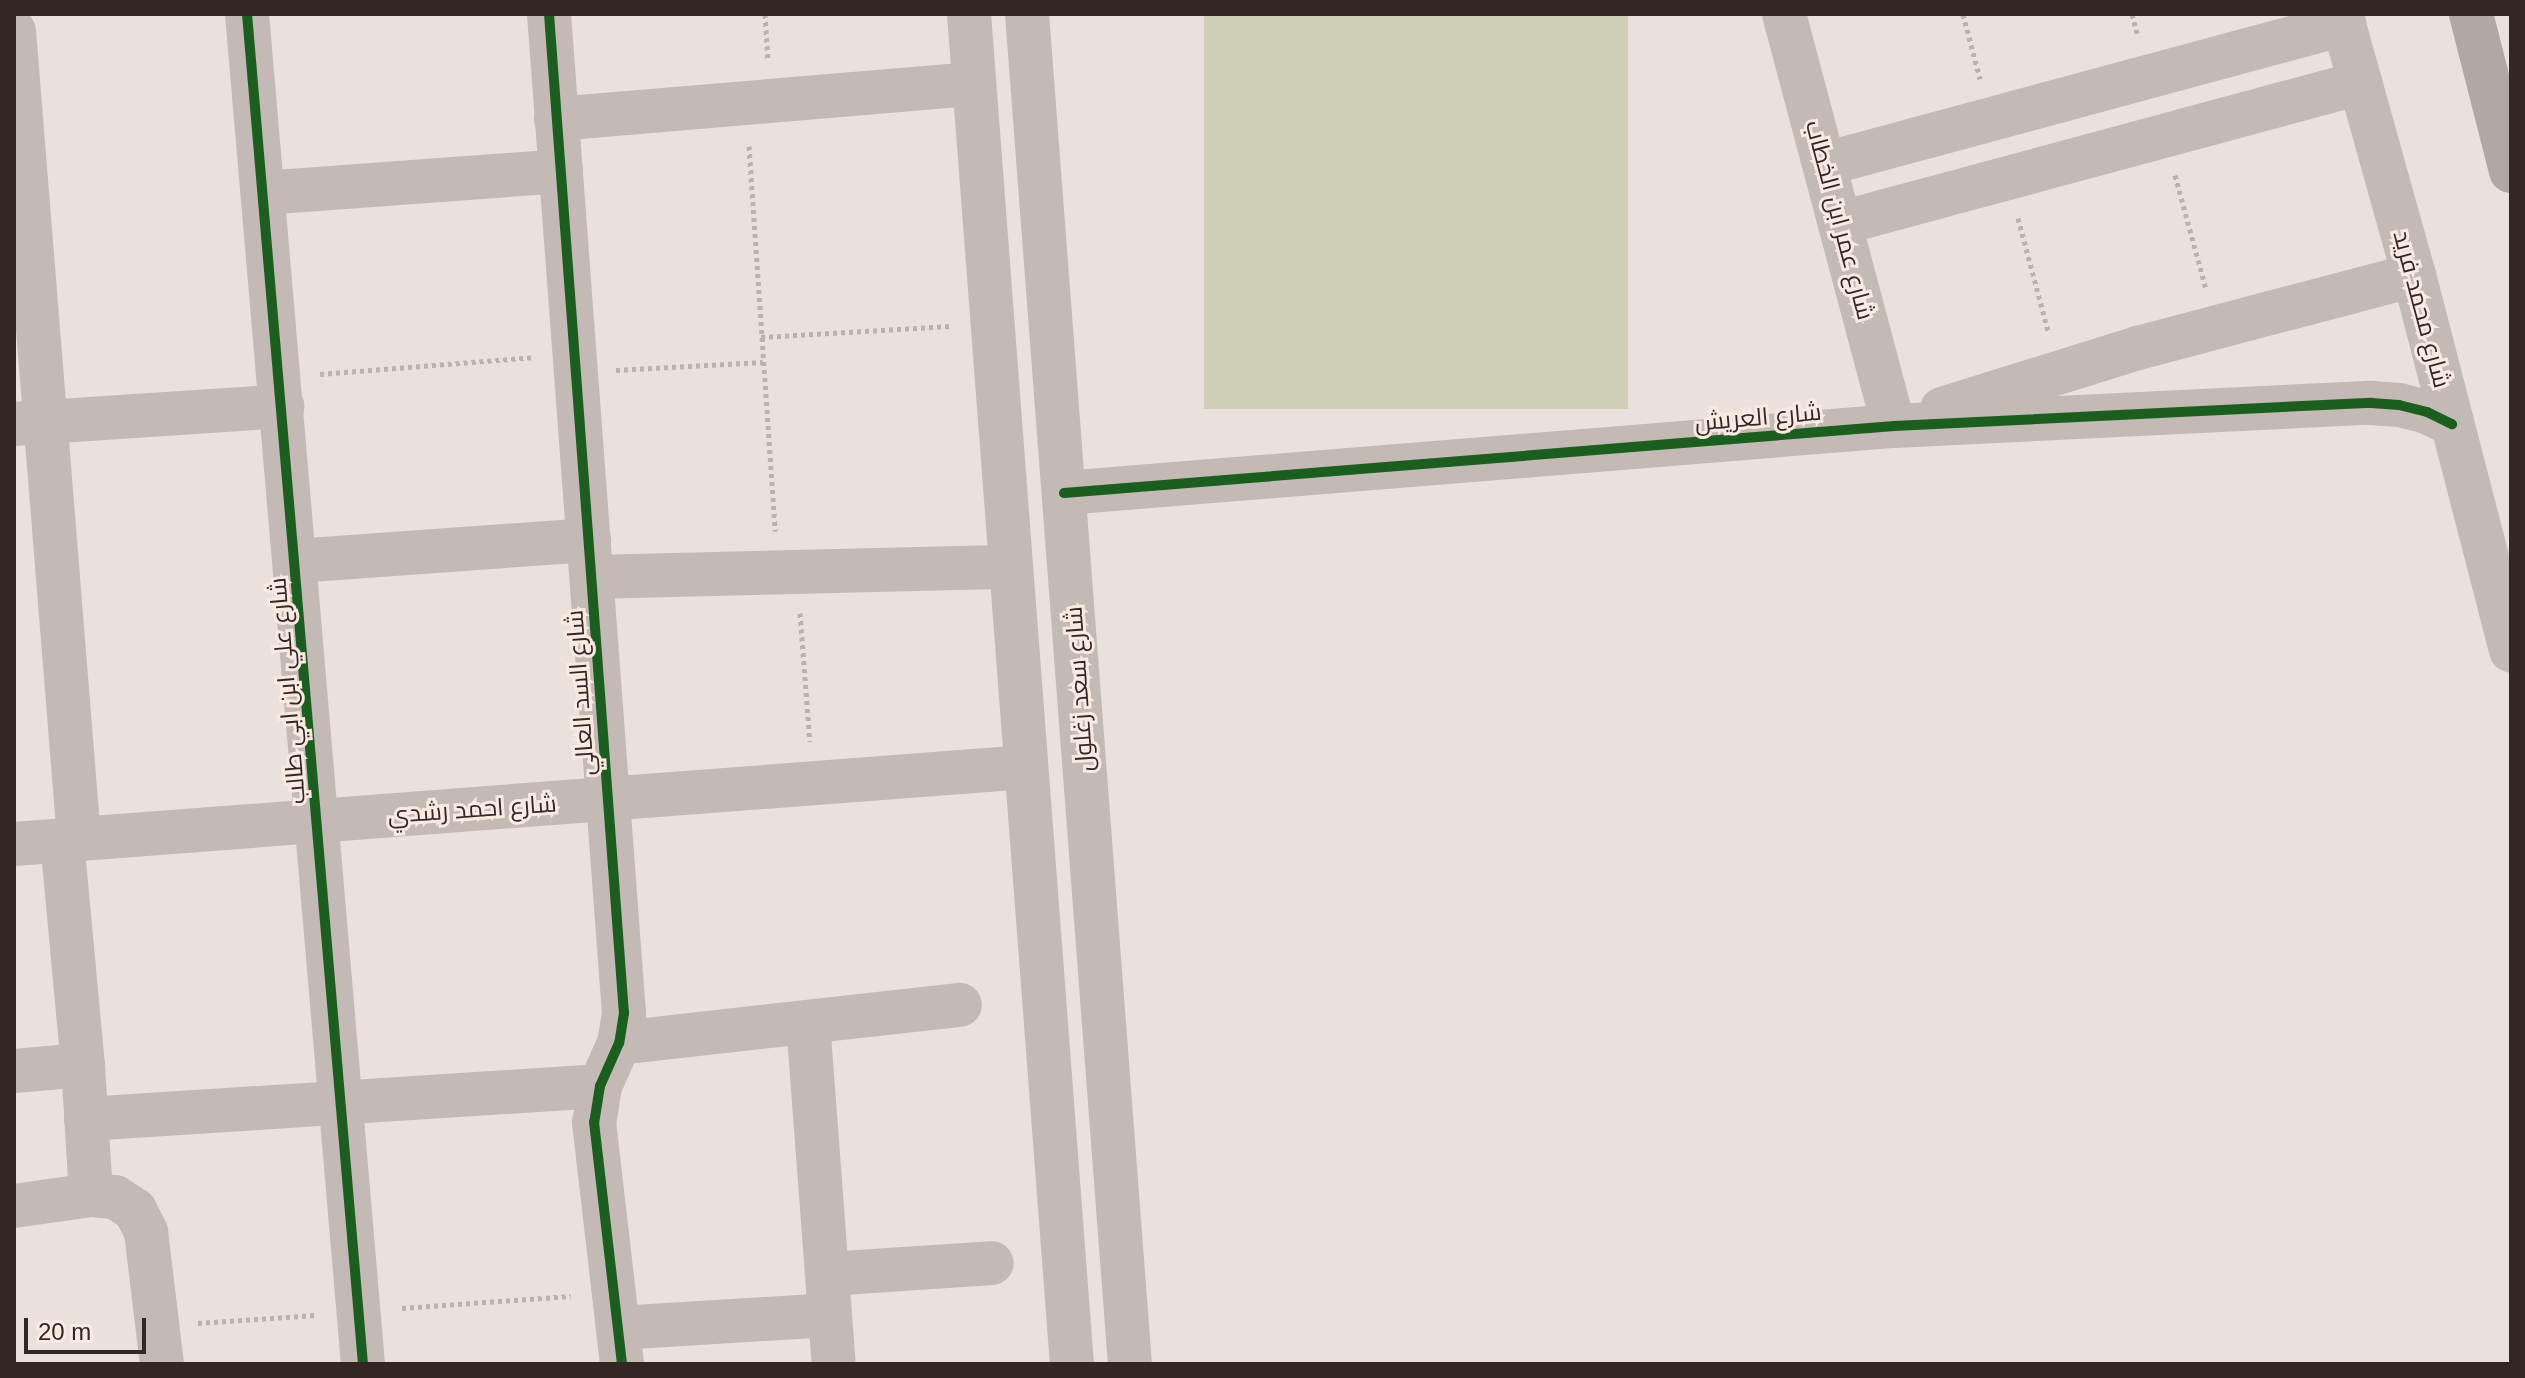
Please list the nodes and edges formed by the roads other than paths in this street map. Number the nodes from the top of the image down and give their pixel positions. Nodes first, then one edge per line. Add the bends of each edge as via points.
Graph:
1 (247, 14) edge
2 (549, 14) edge
3 (969, 14) edge
4 (1027, 14) edge
5 (2471, 14) edge
6 (1787, 15) edge
7 (2342, 19) edge
8 (14, 31) edge
9 (2360, 83) junction
10 (974, 84) junction
11 (556, 119) junction
12 (1825, 164) junction
13 (561, 171) junction
14 (2511, 171) edge
15 (263, 193) junction
16 (1841, 223) junction
17 (22, 231) edge
18 (2414, 275) junction
19 (281, 392) junction
20 (30, 423) edge
21 (2452, 424) junction
22 (1894, 426) junction
23 (1064, 493) junction
24 (590, 558) junction
25 (296, 561) junction
26 (1011, 567) junction
27 (2511, 651) edge
28 (1026, 767) junction
29 (608, 798) junction
30 (319, 821) junction
31 (71, 840) junction
32 (14, 844) edge
33 (960, 1005) dead end
34 (808, 1022) junction
35 (619, 1043) junction
36 (83, 1065) junction
37 (14, 1071) edge
38 (600, 1086) junction
39 (342, 1102) junction
40 (86, 1119) junction
41 (91, 1195) junction
42 (14, 1206) edge
43 (992, 1263) dead end
44 (829, 1294) junction
45 (620, 1346) edge
46 (162, 1364) edge
47 (363, 1364) edge
48 (834, 1364) edge
49 (1072, 1364) edge
50 (1130, 1364) edge

1 - 15 street, شارع علي ابن ابي طالب
2 - 11 street, شارع السد العالي
3 - 10 street
4 - 23 street, شارع سعد زغلول
5 - 14 main road
6 - 12 street, شارع عمر ابن الخطاب
7 - 9 street, شارع محمد فريد
7 - 12 street
8 - 17 street
9 - 16 street
9 - 18 street, شارع محمد فريد
10 - 11 street
10 - 26 street
11 - 13 street, شارع السد العالي
12 - 16 street, شارع عمر ابن الخطاب
13 - 15 street
13 - 24 street, شارع السد العالي
15 - 19 street, شارع علي ابن ابي طالب
16 - 22 street, شارع عمر ابن الخطاب
17 - 20 street
18 - 21 street, شارع محمد فريد
18 - 22 street, شارع العريش via 2059,371
19 - 20 street
19 - 25 street, شارع علي ابن ابي طالب
20 - 31 street
21 - 22 street, شارع العريش via 2399,405 2371,403
21 - 27 street, شارع محمد فريد
22 - 23 street, شارع العريش
23 - 50 street, شارع سعد زغلول
24 - 25 street
24 - 26 street via 787,572
24 - 29 street, شارع السد العالي
25 - 30 street, شارع علي ابن ابي طالب
26 - 28 street
28 - 29 street, شارع احمد رشدي
28 - 49 street
29 - 30 street, شارع احمد رشدي
29 - 35 street, شارع السد العالي via 624,1013
30 - 31 street, شارع احمد رشدي
30 - 39 street, شارع علي ابن ابي طالب
31 - 32 street, شارع احمد رشدي
31 - 36 street
33 - 34 street
34 - 35 street
34 - 44 street
35 - 38 street, شارع السد العالي
36 - 37 street
36 - 40 street
38 - 39 street
38 - 45 street, شارع السد العالي via 594,1122
39 - 40 street
39 - 47 street, شارع علي ابن ابي طالب
40 - 41 street
41 - 42 street
41 - 46 street via 115,1197 135,1210 146,1232
43 - 44 street
44 - 45 street
44 - 48 street

